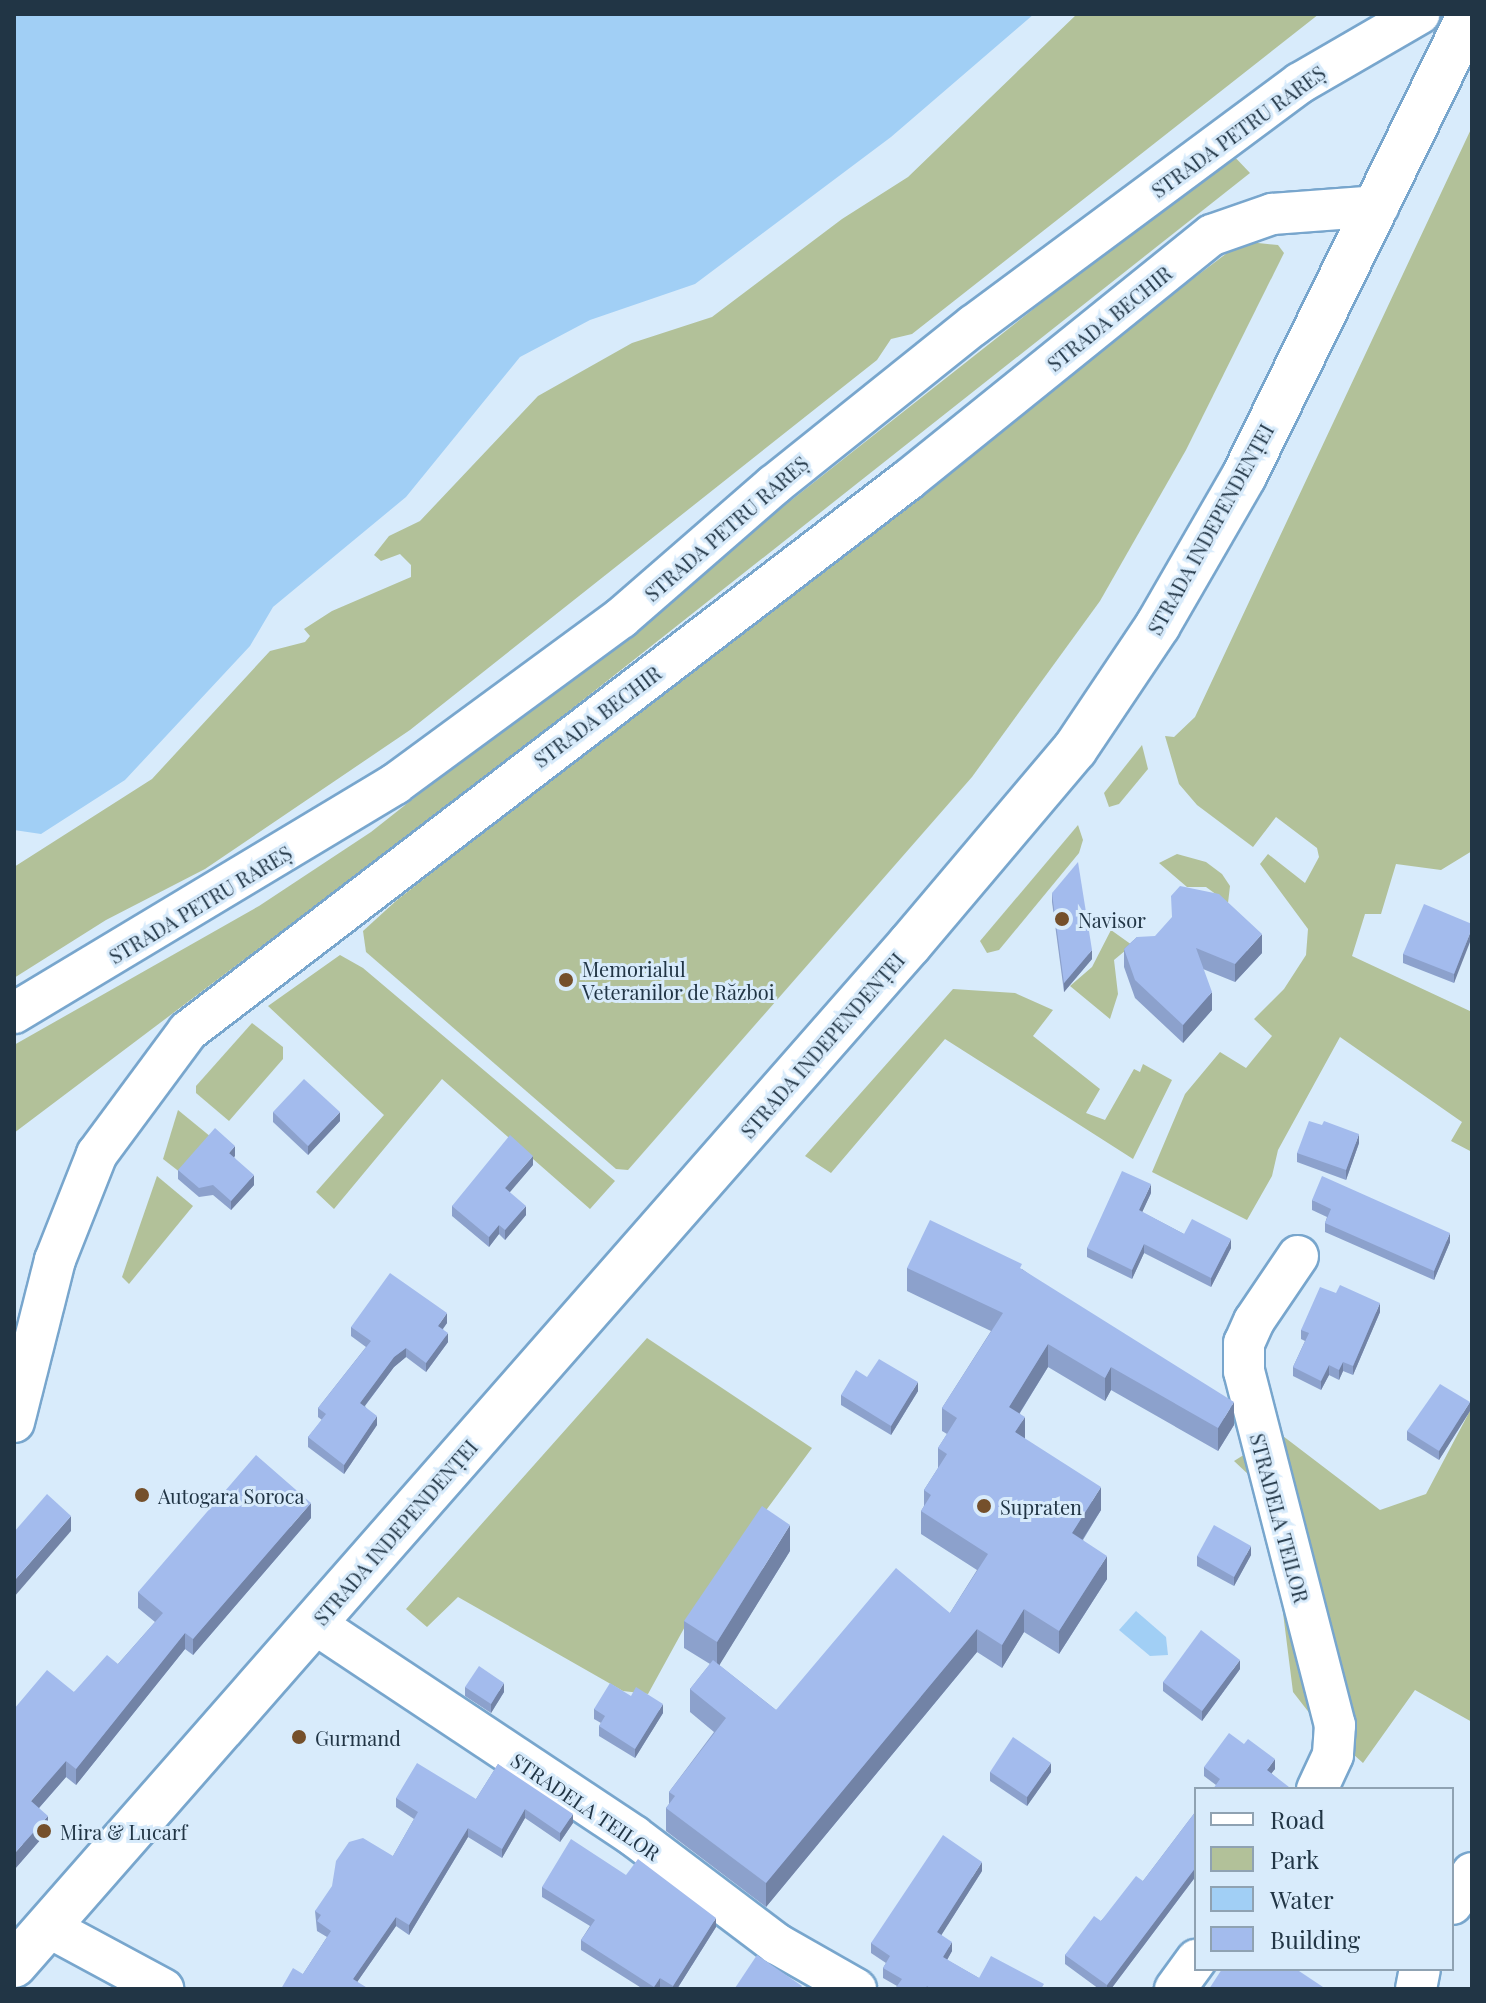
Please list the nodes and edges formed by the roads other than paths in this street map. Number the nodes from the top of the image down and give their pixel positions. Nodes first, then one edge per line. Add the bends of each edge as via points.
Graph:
1 (1419, 14) edge
2 (1470, 14) edge
3 (1379, 206) junction
4 (14, 1013) edge
5 (1298, 1256) dead end
6 (14, 1422) edge
7 (315, 1624) junction
8 (1318, 1787) edge
9 (1472, 1873) edge
10 (1454, 1901) edge
11 (48, 1927) junction
12 (1194, 1963) edge
13 (14, 1965) edge
14 (163, 1989) edge
15 (856, 1989) edge
16 (1175, 1989) edge

1 - 4 street, STRADA PETRU RAREȘ via 1300,83 974,325 774,485 621,618 395,784
2 - 3 main road, STRADA INDEPENDENȚEI
3 - 6 street, STRADA BECHIR via 1272,214 1212,235 908,480 188,1031 97,1154 55,1260
3 - 7 main road, STRADA INDEPENDENȚEI via 1244,476 1158,625 1075,749
5 - 8 street, STRADELA TEILOR via 1254,1321 1244,1343 1244,1371 1335,1725 1333,1755
7 - 11 main road, STRADA INDEPENDENȚEI
7 - 15 street, STRADELA TEILOR via 634,1836 777,1944
9 - 10 street
11 - 13 main road, STRADA INDEPENDENȚEI
11 - 14 street
12 - 16 street

